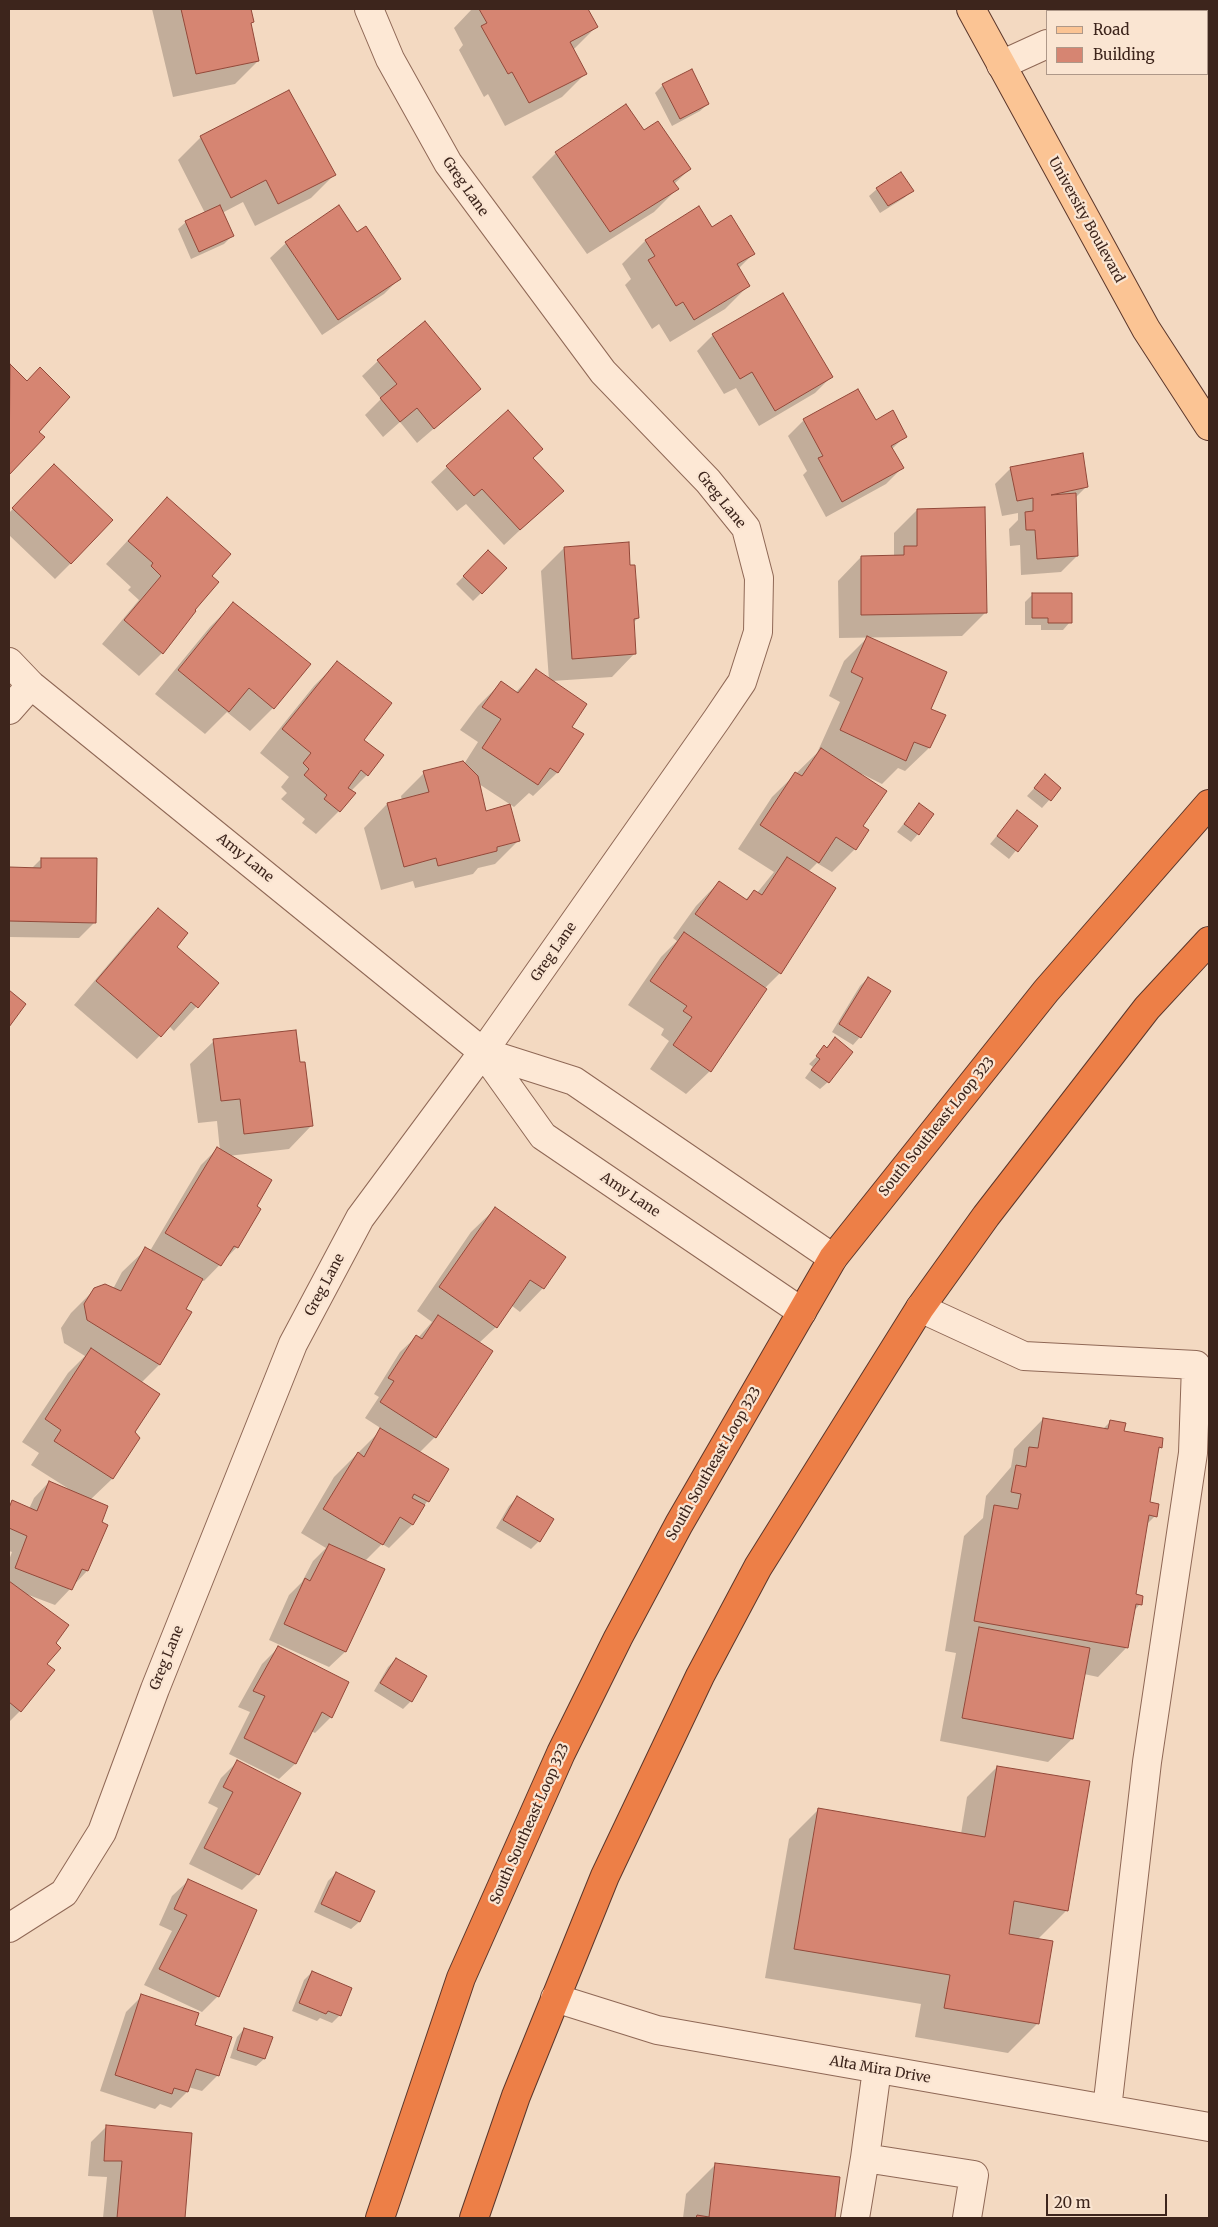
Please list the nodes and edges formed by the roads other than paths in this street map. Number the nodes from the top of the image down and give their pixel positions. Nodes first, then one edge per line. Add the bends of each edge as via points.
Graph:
1 (369, 9) edge
2 (971, 9) edge
3 (1046, 44) edge
4 (1001, 65) junction
5 (1209, 426) edge
6 (9, 662) edge
7 (31, 685) junction
8 (9, 710) edge
9 (1209, 804) edge
10 (1209, 941) edge
11 (483, 1052) junction
12 (833, 1258) junction
13 (920, 1308) junction
14 (802, 1312) junction
15 (9, 1928) edge
16 (555, 1998) junction
17 (877, 2069) junction
18 (1107, 2109) junction
19 (1209, 2127) edge
20 (865, 2158) junction
21 (380, 2218) edge
22 (474, 2218) edge
23 (855, 2218) edge
24 (967, 2218) edge

1 - 11 street, Greg Lane via 390,59 448,163 603,372 708,481 746,528 759,578 758,632 742,682
2 - 4 main road, University Boulevard
3 - 4 street
4 - 5 main road, University Boulevard via 1146,329
6 - 7 street, Amy Lane
7 - 8 street
7 - 11 street, Amy Lane
9 - 12 highway, South Southeast Loop 323 via 1046,992
10 - 13 highway via 1147,1008 986,1216
11 - 12 street, Amy Lane via 574,1080
11 - 14 street, Amy Lane via 543,1136
11 - 15 street, Greg Lane via 360,1218 293,1344 155,1689 102,1832 64,1893
12 - 14 highway, South Southeast Loop 323
13 - 16 highway via 758,1567 700,1676 605,1876
13 - 18 street via 1024,1356 1196,1365 1193,1453 1147,1762
14 - 21 highway, South Southeast Loop 323 via 679,1524 561,1753 461,1978
16 - 17 street, Alta Mira Drive via 657,2030
16 - 22 highway via 516,2096
17 - 18 street, Alta Mira Drive
17 - 20 street
18 - 19 street, Alta Mira Drive
20 - 23 street
20 - 24 street via 974,2175

